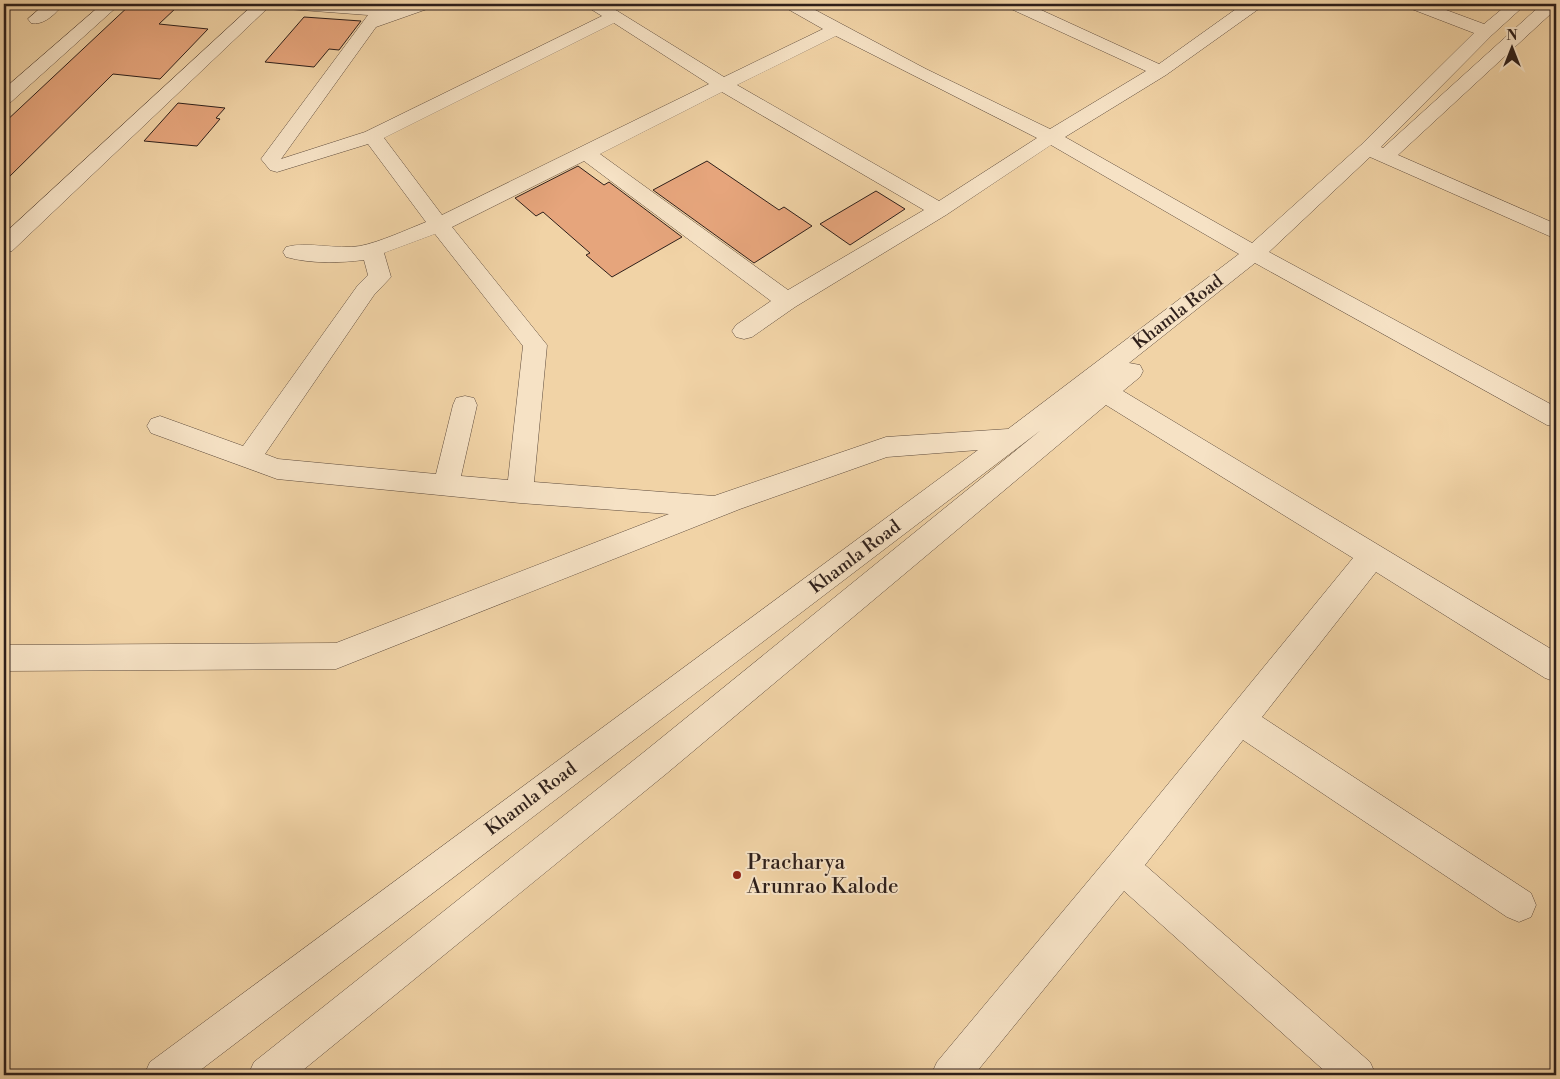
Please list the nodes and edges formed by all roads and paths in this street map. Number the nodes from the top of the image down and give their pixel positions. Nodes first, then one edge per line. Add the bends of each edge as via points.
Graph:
1 (55, 4) edge
2 (112, 4) edge
3 (264, 4) edge
4 (287, 4) edge
5 (424, 4) edge
6 (595, 4) edge
7 (792, 4) edge
8 (1015, 4) edge
9 (1254, 4) edge
10 (1415, 4) edge
11 (1518, 4) edge
12 (1552, 4) edge
13 (379, 13) edge
14 (615, 16) junction
15 (37, 19) dead end
16 (836, 29) junction
17 (1486, 31) junction
18 (1160, 71) junction
19 (723, 85) junction
20 (4, 98) edge
21 (372, 136) junction
22 (1051, 137) junction
23 (586, 153) junction
24 (1376, 153) junction
25 (939, 210) junction
26 (439, 226) junction
27 (1556, 232) edge
28 (4, 246) edge
29 (372, 249) junction
30 (294, 252) dead end
31 (1259, 255) junction
32 (787, 301) junction
33 (744, 331) dead end
34 (1096, 388) junction
35 (465, 405) dead end
36 (1556, 418) edge
37 (160, 426) dead end
38 (1014, 438) junction
39 (248, 459) junction
40 (446, 485) junction
41 (520, 492) junction
42 (716, 506) junction
43 (1372, 556) junction
44 (4, 658) edge
45 (1556, 668) edge
46 (1240, 720) junction
47 (1122, 867) junction
48 (1519, 905) dead end
49 (163, 1075) edge
50 (267, 1075) edge
51 (950, 1075) edge
52 (1357, 1075) edge

1 - 15 street
2 - 20 street
3 - 28 street
4 - 13 street
5 - 13 street
6 - 14 street
7 - 16 street
8 - 18 street
9 - 18 street
10 - 17 street
11 - 17 street, Khamla Road
12 - 24 street, Khamla Road
13 - 21 street via 271,159 277,166 283,165
14 - 19 street
14 - 21 street
16 - 19 street
16 - 22 street
17 - 24 street, Khamla Road
18 - 22 street
19 - 23 street
19 - 25 street
21 - 26 street
22 - 25 street
22 - 31 street
23 - 26 street
23 - 32 street
24 - 27 street
24 - 31 street, Khamla Road
25 - 32 street
26 - 29 street
26 - 41 street via 535,345
29 - 30 street via 363,253 328,255
29 - 39 street via 380,278 366,290
31 - 34 street, Khamla Road
31 - 36 street
32 - 33 street
34 - 38 street, Khamla Road
34 - 43 street
34 - 50 street, Khamla Road via 655,763
35 - 40 street
37 - 39 street
38 - 42 street via 886,447
38 - 49 street, Khamla Road
39 - 40 street via 277,469
40 - 41 street
41 - 42 street
42 - 44 street via 336,656
43 - 45 street
43 - 46 street
46 - 47 street
46 - 48 street
47 - 51 street
47 - 52 street

